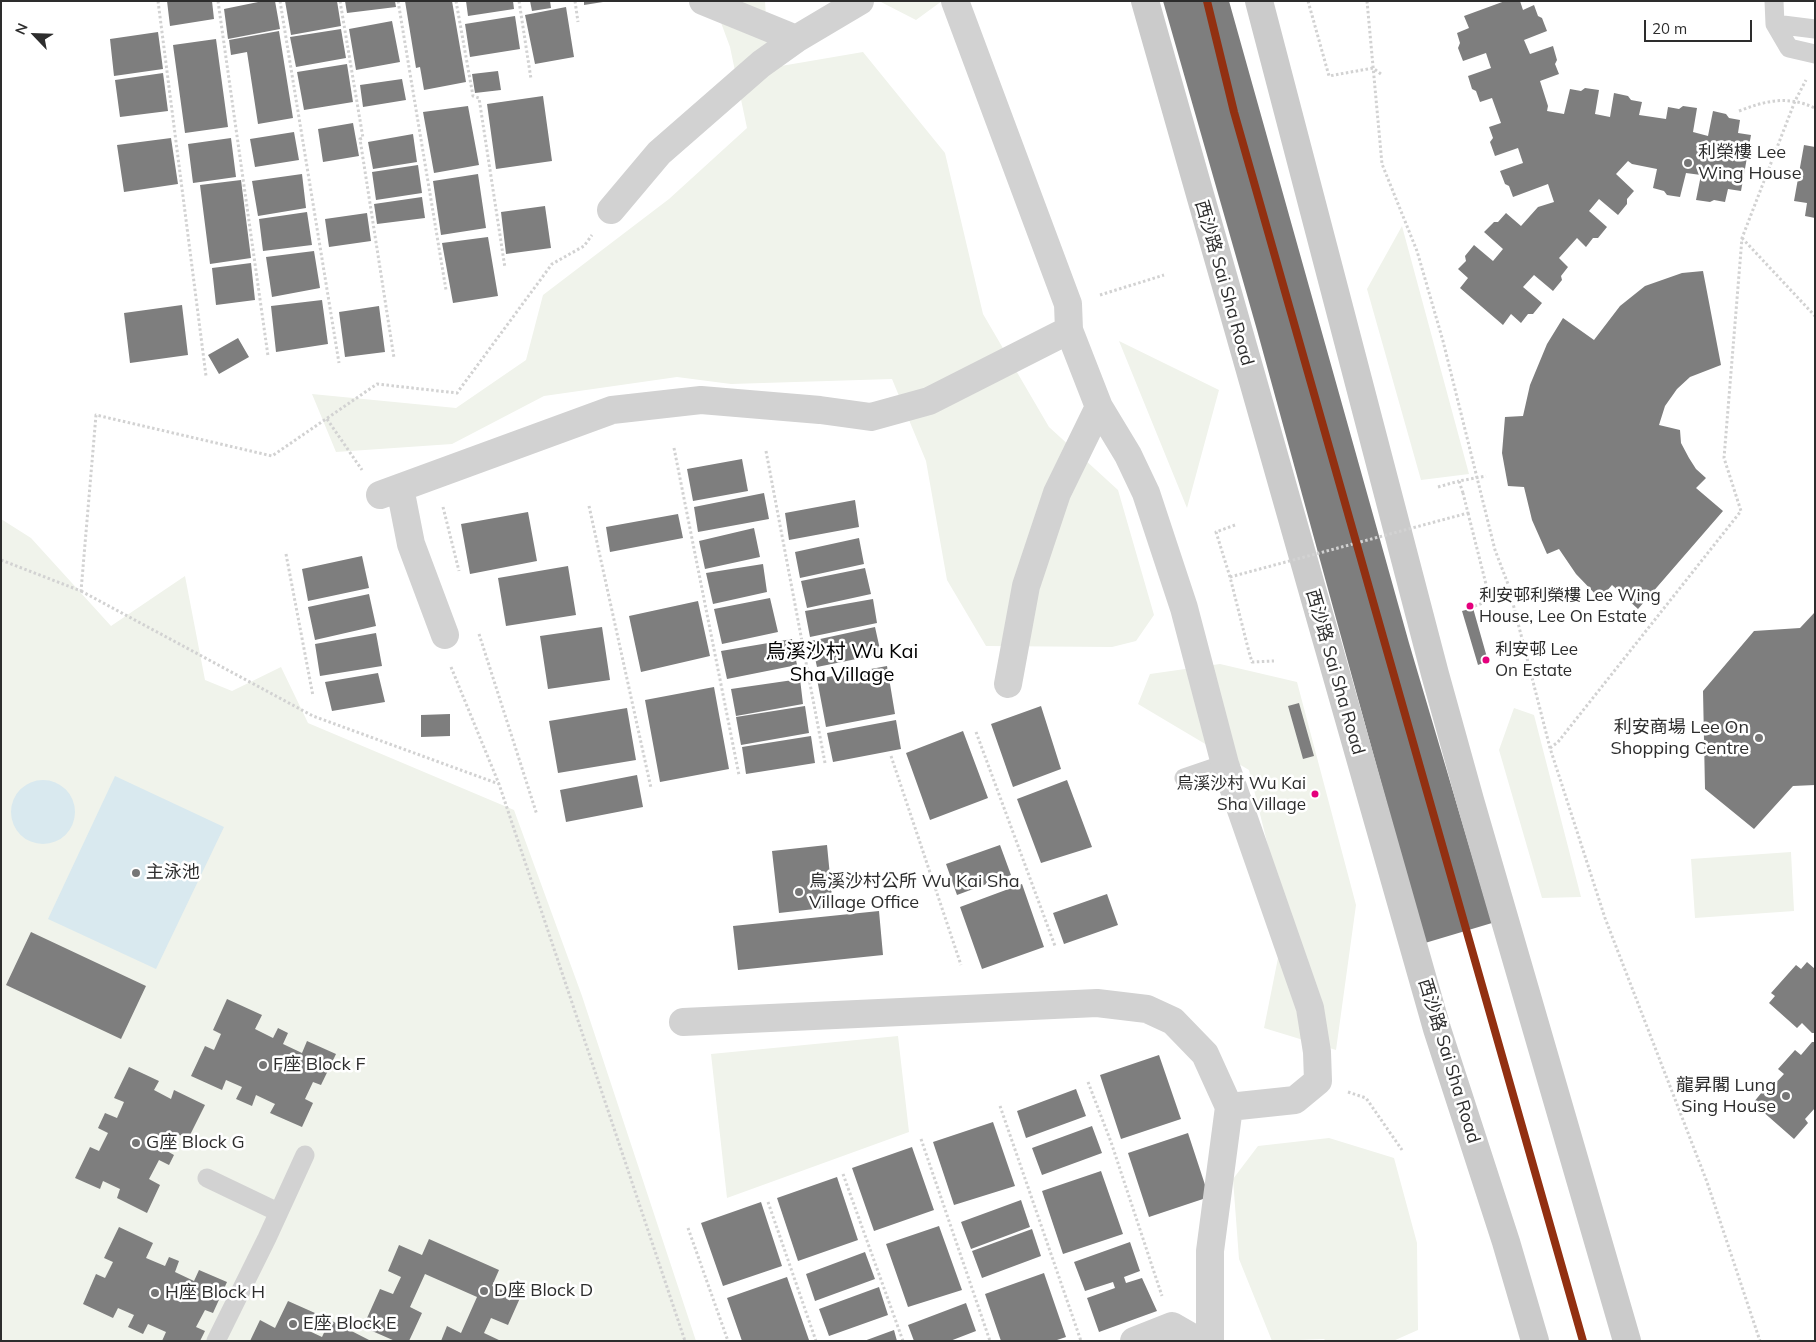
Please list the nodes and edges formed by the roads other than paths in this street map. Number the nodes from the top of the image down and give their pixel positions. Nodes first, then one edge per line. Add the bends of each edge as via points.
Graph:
1 (703, 1) edge
2 (860, 1) edge
3 (955, 1) edge
4 (1144, 1) edge
5 (1259, 1) edge
6 (1774, 1) edge
7 (1775, 24) junction
8 (1815, 29) edge
9 (796, 39) junction
10 (1815, 54) edge
11 (611, 210) road end
12 (1069, 317) junction
13 (1099, 406) junction
14 (445, 635) dead end
15 (1008, 684) dead end
16 (1225, 764) junction
17 (1184, 778) dead end
18 (683, 1022) dead end
19 (1229, 1107) junction
20 (305, 1155) dead end
21 (207, 1178) dead end
22 (278, 1212) junction
23 (216, 1341) edge
24 (1134, 1341) edge
25 (1198, 1341) edge
26 (1210, 1341) edge
27 (1535, 1341) edge
28 (1627, 1341) edge

1 - 9 street
2 - 9 street
3 - 12 street
4 - 27 main road, 西沙路 Sai Sha Road via 1437,1029
5 - 28 main road via 1435,674
6 - 7 lane
7 - 8 lane
7 - 10 lane via 1789,48
9 - 11 street via 761,64 659,153
12 - 13 street
12 - 14 street via 929,402 871,417 701,400 612,410 390,491
13 - 15 street via 1057,493 1026,586
13 - 16 street via 1146,493 1184,608
16 - 17 lane
16 - 19 street via 1310,1008 1318,1081 1295,1100
18 - 19 street via 1096,1003 1146,1009 1173,1021 1205,1054
19 - 26 street via 1210,1251
20 - 22 lane
21 - 22 lane
22 - 23 lane
24 - 25 street via 1172,1326

